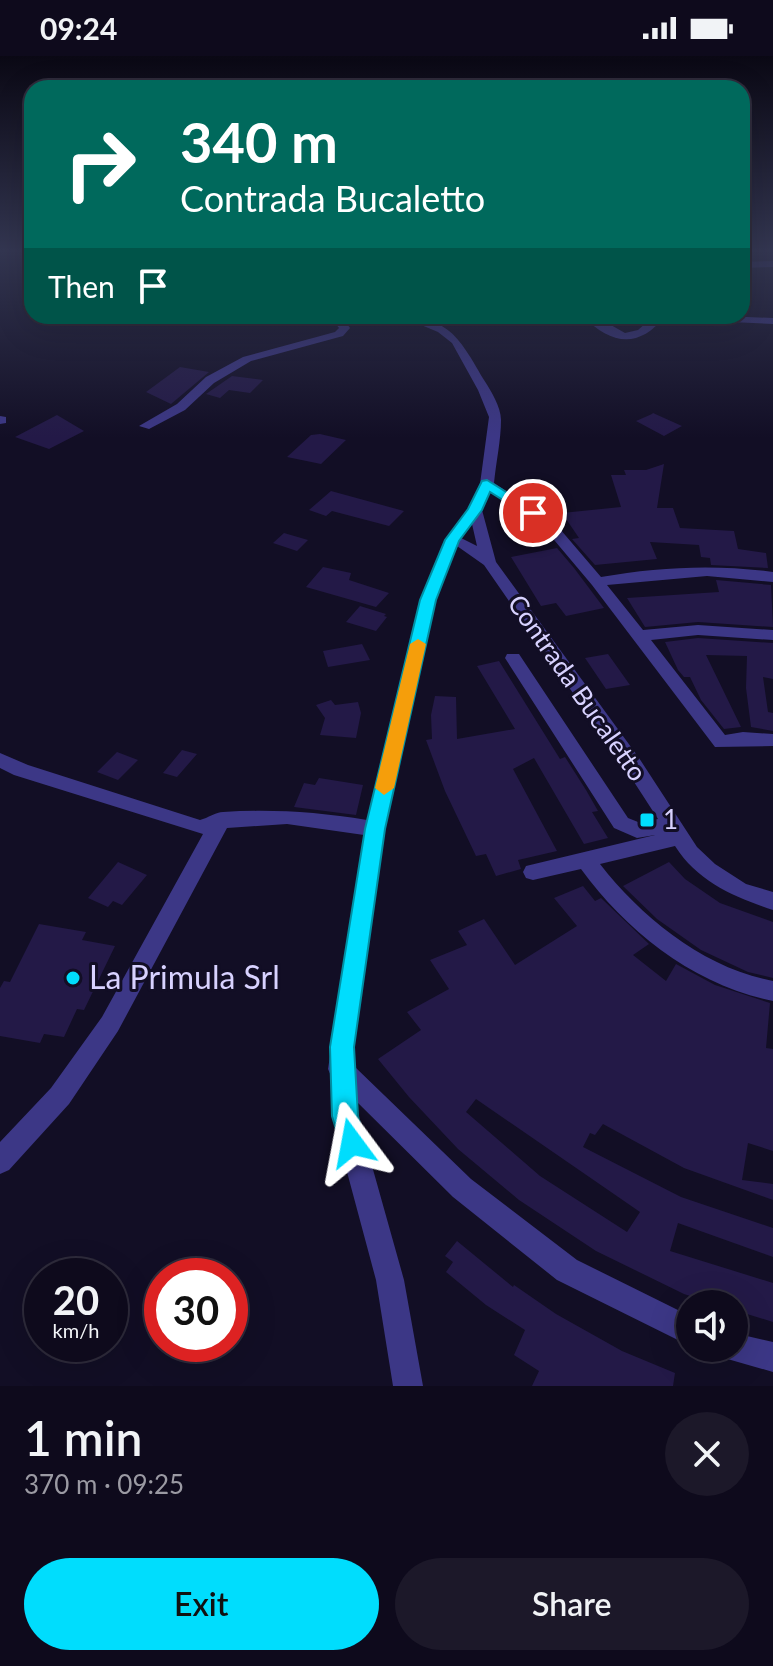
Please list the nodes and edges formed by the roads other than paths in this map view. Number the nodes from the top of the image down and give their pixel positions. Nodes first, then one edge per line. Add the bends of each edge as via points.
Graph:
1 (750, 320) edge
2 (773, 321) edge
3 (344, 324) edge
4 (428, 324) edge
5 (598, 324) edge
6 (652, 324) edge
7 (145, 426) dead end
8 (487, 484) junction
9 (475, 510) junction
10 (452, 540) junction
11 (489, 562) junction
12 (773, 577) edge
13 (597, 582) junction
14 (773, 635) edge
15 (639, 636) junction
16 (513, 658) dead end
17 (773, 740) edge
18 (0, 760) edge
19 (222, 819) junction
20 (375, 829) junction
21 (674, 831) junction
22 (585, 859) junction
23 (533, 872) dead end
24 (773, 901) edge
25 (773, 991) edge
26 (340, 1069) junction
27 (0, 1161) edge
28 (676, 1324) edge
29 (748, 1351) edge
30 (773, 1357) edge
31 (408, 1386) edge

1 - 2 street
3 - 7 street via 339,334 247,359
4 - 8 street via 456,341 495,417
5 - 6 street via 630,338
8 - 9 street
8 - 13 street via 549,525
9 - 10 street
9 - 11 street
10 - 11 street
10 - 20 street via 428,600
11 - 21 street, Contrada Bucaletto
12 - 13 street via 684,573
13 - 15 street
14 - 15 street via 698,630
15 - 17 street via 721,742
16 - 21 street via 621,823 637,830
18 - 19 street via 200,828
19 - 20 street via 290,816
19 - 27 street via 110,1024 60,1096
20 - 26 street
21 - 22 street
21 - 24 street, Contrada Bucaletto via 715,875
22 - 23 street
22 - 25 street via 640,925 711,969
26 - 28 street via 462,1188 567,1270
26 - 31 street via 345,1116 390,1280
29 - 30 street

